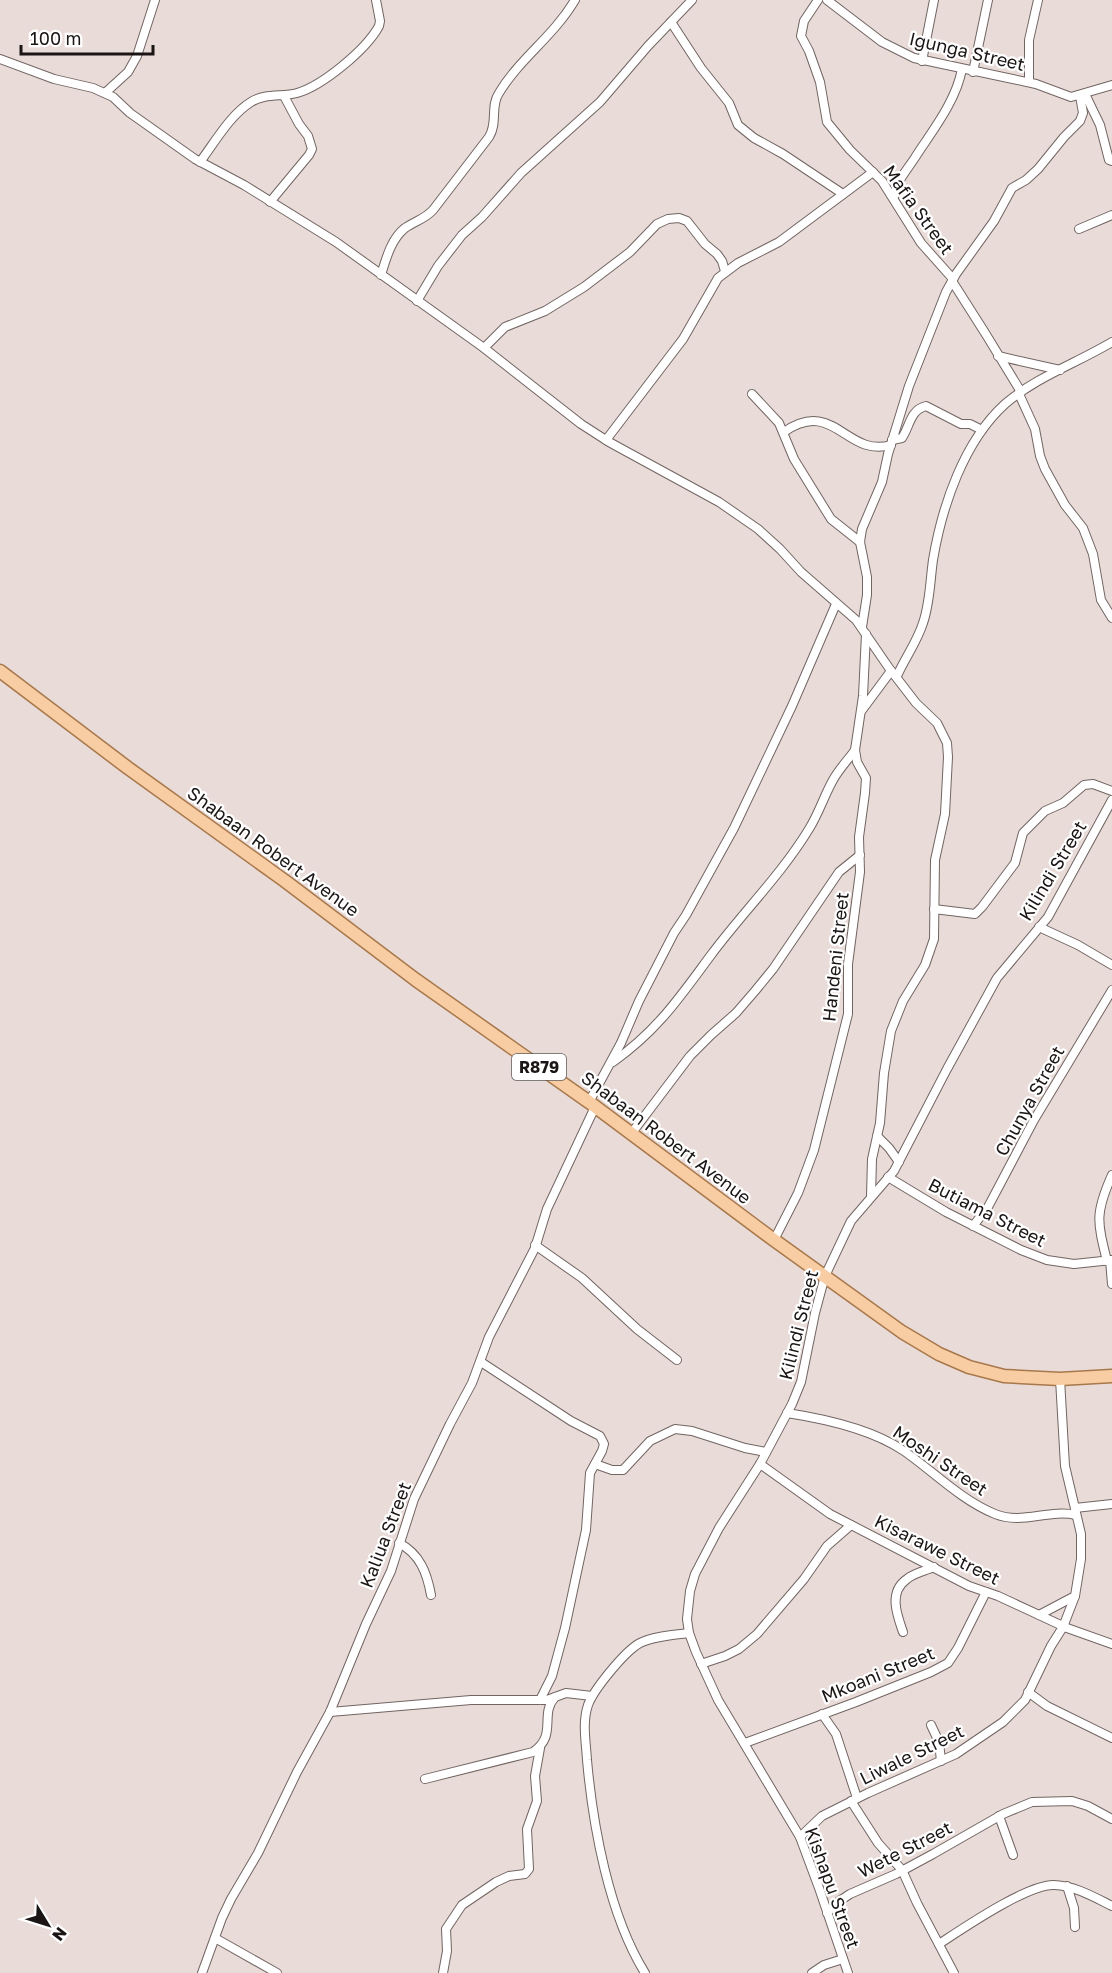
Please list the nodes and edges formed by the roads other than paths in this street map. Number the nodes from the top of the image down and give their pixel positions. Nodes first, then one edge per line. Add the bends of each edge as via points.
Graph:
1 (155, 0) edge
2 (376, 0) edge
3 (574, 0) edge
4 (692, 0) edge
5 (818, 0) edge
6 (827, 0) edge
7 (934, 0) edge
8 (988, 0) edge
9 (1038, 0) edge
10 (670, 22) junction
11 (0, 58) edge
12 (922, 61) junction
13 (962, 69) junction
14 (973, 72) junction
15 (1029, 82) junction
16 (1112, 85) edge
17 (105, 93) junction
18 (1083, 95) junction
19 (284, 96) junction
20 (1112, 161) edge
21 (200, 162) junction
22 (873, 172) junction
23 (843, 194) junction
24 (894, 197) junction
25 (270, 202) junction
26 (1112, 215) edge
27 (1079, 229) dead end
28 (725, 272) junction
29 (381, 275) junction
30 (952, 280) junction
31 (417, 301) junction
32 (1112, 342) edge
33 (484, 348) junction
34 (998, 356) junction
35 (1060, 370) junction
36 (1020, 393) junction
37 (752, 394) dead end
38 (982, 430) junction
39 (784, 432) junction
40 (606, 440) junction
41 (891, 443) junction
42 (860, 542) junction
43 (836, 603) junction
44 (1112, 618) edge
45 (864, 630) junction
46 (0, 671) edge
47 (894, 674) junction
48 (860, 712) junction
49 (855, 750) junction
50 (1112, 791) edge
51 (1112, 800) edge
52 (860, 855) junction
53 (934, 909) junction
54 (1039, 927) junction
55 (1109, 964) edge
56 (1112, 973) edge
57 (1112, 990) edge
58 (610, 1065) junction
59 (592, 1104) junction
60 (632, 1134) junction
61 (877, 1136) junction
62 (899, 1162) junction
63 (1112, 1175) edge
64 (888, 1177) junction
65 (871, 1196) junction
66 (973, 1226) junction
67 (774, 1240) junction
68 (536, 1245) junction
69 (1110, 1260) edge
70 (825, 1276) junction
71 (1112, 1284) edge
72 (677, 1360) dead end
73 (481, 1362) junction
74 (1112, 1376) edge
75 (1060, 1379) junction
76 (787, 1413) junction
77 (766, 1452) junction
78 (595, 1464) junction
79 (760, 1464) junction
80 (1112, 1504) edge
81 (1075, 1512) junction
82 (851, 1525) junction
83 (399, 1543) junction
84 (934, 1567) junction
85 (986, 1592) junction
86 (431, 1595) dead end
87 (1075, 1596) junction
88 (1039, 1615) junction
89 (1063, 1627) junction
90 (903, 1632) dead end
91 (689, 1633) junction
92 (1112, 1644) edge
93 (701, 1664) junction
94 (1028, 1692) junction
95 (556, 1696) junction
96 (592, 1696) junction
97 (540, 1700) junction
98 (330, 1712) junction
99 (822, 1714) junction
100 (931, 1725) dead end
101 (1112, 1738) edge
102 (745, 1743) junction
103 (540, 1748) junction
104 (751, 1752) joint
105 (941, 1761) junction
106 (425, 1779) dead end
107 (854, 1800) junction
108 (999, 1816) junction
109 (1112, 1819) edge
110 (800, 1837) junction
111 (1012, 1855) dead end
112 (902, 1870) junction
113 (1067, 1886) junction
114 (1112, 1906) edge
115 (827, 1913) junction
116 (1075, 1927) dead end
117 (215, 1938) junction
118 (939, 1944) junction
119 (843, 1959) junction
120 (202, 1973) edge
121 (276, 1973) edge
122 (443, 1973) edge
123 (645, 1973) edge
124 (812, 1973) edge
125 (848, 1973) edge
126 (954, 1973) edge

1 - 17 street via 137,56 128,72
2 - 19 street via 379,26 367,43 324,79
3 - 29 street via 559,24 498,94 489,137 426,217 405,228 393,242
4 - 10 street
5 - 22 street, Mafia Street via 804,21 801,36 820,82 825,117
6 - 12 street, Igunga Street via 882,42
7 - 12 street
8 - 14 street
9 - 15 street via 1029,39
10 - 23 street via 729,103 738,125
10 - 31 street via 600,102 521,173 462,235
11 - 17 street
12 - 13 street, Igunga Street
13 - 14 street, Igunga Street
13 - 24 street via 943,113 901,178
14 - 15 street, Igunga Street
15 - 18 street, Igunga Street via 1071,97
16 - 18 street
17 - 21 street
18 - 20 street via 1100,125
18 - 30 street via 1080,121 1038,169 1012,188
19 - 21 street via 252,101
19 - 25 street via 312,149
21 - 25 street
22 - 23 street
22 - 24 street, Mafia Street
23 - 28 street via 779,242
24 - 30 street, Mafia Street via 907,223
25 - 29 street
26 - 27 street
28 - 33 street via 722,261 687,221 668,219 657,224 630,252 584,287 544,311 505,327
28 - 40 street via 710,290 683,339
29 - 31 street
30 - 34 street, Mafia Street
30 - 41 street via 912,377
31 - 33 street
32 - 35 street
33 - 40 street
34 - 35 street
34 - 36 street, Mafia Street
35 - 36 street
36 - 38 street
36 - 44 street, Mafia Street via 1045,469 1083,528 1093,554 1101,600
37 - 39 street
38 - 41 street via 926,406 911,418 902,438
38 - 47 street via 945,507 923,622 911,650
39 - 41 street via 798,423 822,421 864,444 883,448
39 - 42 street via 794,459 831,519
40 - 43 street via 719,502 758,529
41 - 42 street via 884,477
42 - 45 street, Handeni Street via 867,577
43 - 45 street
43 - 58 street, Kaliua Street via 734,828 674,933
45 - 47 street
45 - 48 street, Handeni Street
46 - 59 main road, Shabaan Robert Avenue / R879 via 416,980
47 - 48 street
47 - 53 street via 937,723 947,743 945,814 935,860
48 - 49 street, Handeni Street
49 - 52 street, Handeni Street via 856,762 866,778
49 - 58 street via 833,780 809,830 778,874 663,1018
50 - 53 street via 1086,784 1063,803 1045,811 1023,833 1015,863 975,914
51 - 54 street, Kilindi Street via 1059,899
52 - 60 street via 839,872 773,969 736,1013 690,1056
52 - 67 street, Handeni Street via 845,1027 810,1161
53 - 61 street via 936,927 931,950 891,1031
54 - 55 street
54 - 62 street, Kilindi Street via 997,978
55 - 56 street
57 - 66 street, Chunya Street via 1034,1120 988,1207
58 - 59 street, Kaliua Street
59 - 60 main road, Shabaan Robert Avenue / R879
59 - 68 street, Kaliua Street via 547,1209
60 - 67 main road, Shabaan Robert Avenue / R879
61 - 62 street
61 - 65 street
62 - 64 street, Kilindi Street
63 - 69 street via 1098,1211
64 - 65 street, Kilindi Street
64 - 66 street, Butiama Street
65 - 70 street, Kilindi Street via 851,1221
66 - 69 street, Butiama Street via 1047,1260 1074,1264
67 - 70 main road, Shabaan Robert Avenue / R879
68 - 72 street via 582,1278
68 - 73 street, Kaliua Street via 489,1337
69 - 71 street
70 - 75 main road, Shabaan Robert Avenue / R879 via 902,1332 969,1367 1004,1376
70 - 76 street, Kilindi Street via 801,1383
73 - 78 street via 600,1436 604,1447
73 - 83 street, Kaliua Street via 414,1499
74 - 75 main road, Shabaan Robert Avenue / R879
75 - 81 street via 1063,1448
76 - 77 street, Kilindi Street
76 - 81 street, Moshi Street via 834,1421 894,1445 995,1514 1011,1518
77 - 78 street via 675,1429 650,1441 623,1470
77 - 79 street, Kilindi Street
78 - 97 street via 590,1473 586,1530 568,1619 552,1676
79 - 82 street, Kisarawe Street
79 - 91 street, Kilindi Street via 718,1528 695,1574 686,1608
80 - 81 street, Moshi Street
81 - 87 street via 1082,1558
82 - 84 street, Kisarawe Street
82 - 93 street via 827,1546 757,1634 725,1656
83 - 86 street via 416,1555
83 - 98 street, Kaliua Street via 391,1571
84 - 85 street, Kisarawe Street
84 - 90 street via 906,1579 898,1592 895,1607
85 - 88 street, Kisarawe Street
85 - 99 street, Mkoani Street via 948,1663
87 - 88 street
87 - 89 street, Liwale Street
88 - 89 street, Kisarawe Street
89 - 92 street, Kisarawe Street
89 - 94 street, Liwale Street
91 - 93 street, Kilindi Street
91 - 96 street via 651,1640 631,1649
93 - 102 street, Kilindi Street
94 - 101 street via 1047,1706
94 - 105 street, Liwale Street via 1018,1709 1003,1722
95 - 96 street
95 - 97 street
95 - 103 street via 549,1704 548,1732
96 - 123 street via 585,1731 593,1809 619,1913
97 - 98 street via 471,1700
98 - 117 street, Kaliua Street via 231,1899
99 - 102 street, Mkoani Street
99 - 107 street via 836,1734
100 - 105 street via 939,1742
102 - 104 street, Kilindi Street
103 - 106 street
103 - 122 street via 535,1776 537,1801 527,1829 529,1869 525,1874 496,1882 462,1905 446,1929
104 - 110 street, Kishapu Street
105 - 107 street, Liwale Street
107 - 110 street, Liwale Street via 822,1816
107 - 112 street via 878,1843
108 - 109 street, Wete Street via 1032,1802 1054,1800 1088,1806
108 - 111 street
108 - 112 street, Wete Street
110 - 115 street, Kishapu Street
112 - 115 street, Wete Street via 850,1894
112 - 118 street
113 - 114 street
113 - 116 street
113 - 118 street via 1040,1886
115 - 119 street, Kishapu Street
117 - 120 street, Kaliua Street
117 - 121 street
118 - 126 street
119 - 124 street
119 - 125 street, Kishapu Street

